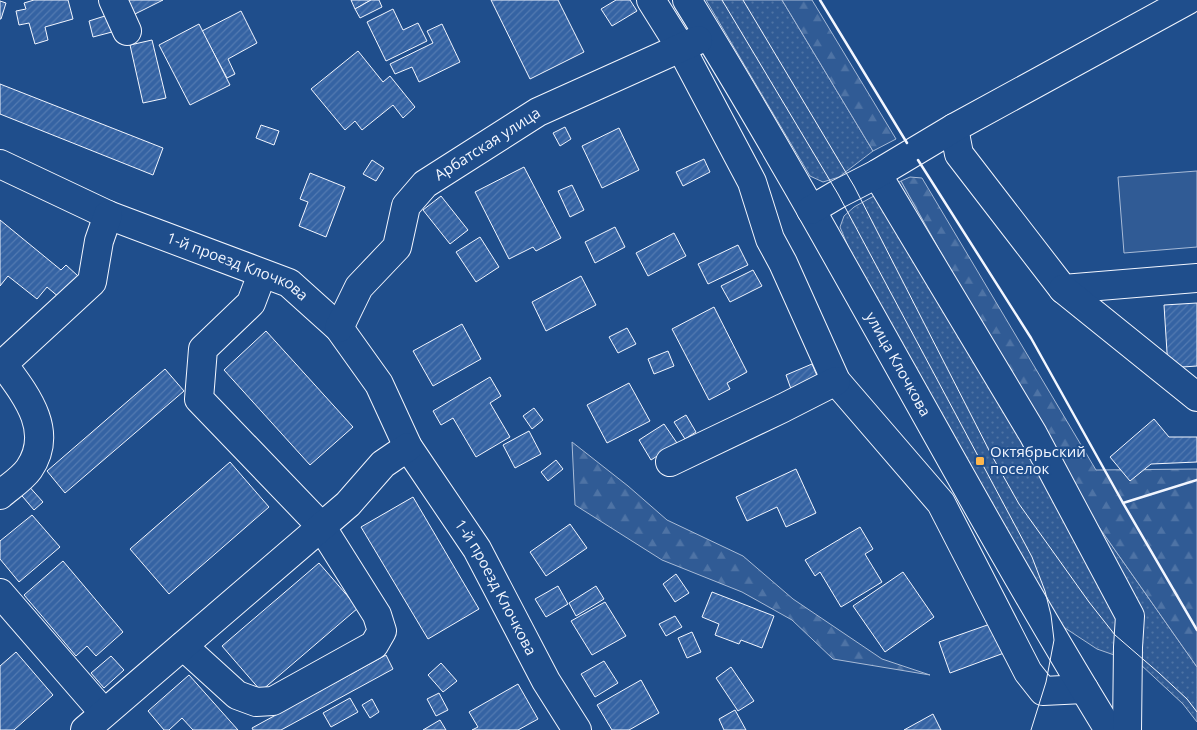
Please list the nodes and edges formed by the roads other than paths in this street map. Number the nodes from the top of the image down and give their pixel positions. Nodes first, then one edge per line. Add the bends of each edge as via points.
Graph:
1 (113, 0) edge
2 (651, 0) edge
3 (686, 0) edge
4 (1188, 0) edge
5 (127, 31) dead end
6 (708, 35) junction
7 (681, 48) junction
8 (954, 128) junction
9 (0, 164) edge
10 (877, 174) junction
11 (811, 210) junction
12 (108, 215) junction
13 (262, 274) junction
14 (1197, 278) edge
15 (1063, 289) junction
16 (339, 328) junction
17 (836, 381) junction
18 (1197, 397) edge
19 (408, 448) junction
20 (670, 462) dead end
21 (0, 495) edge
22 (321, 526) junction
23 (0, 592) edge
24 (183, 646) junction
25 (1084, 689) junction
26 (94, 721) edge
27 (577, 730) edge
28 (1109, 730) edge
29 (1127, 730) edge

1 - 5 street
2 - 7 street
3 - 6 street, улица Клочкова
4 - 8 street
6 - 7 street, Арбатская улица
6 - 11 street, улица Клочкова
7 - 16 street, Арбатская улица via 538,112 425,184 406,206 397,247 359,287
7 - 17 street via 752,182 770,239
8 - 10 street
8 - 15 street via 959,154
9 - 12 street, 1-й проезд Клочкова
10 - 11 street
10 - 29 street via 1033,434 1130,616
11 - 25 street, улица Клочкова
12 - 13 street, 1-й проезд Клочкова
12 - 21 street via 99,241 92,282 3,364 27,395 40,426 37,452 29,470
13 - 16 street, 1-й проезд Клочкова via 289,283
13 - 22 street via 251,303 203,349 199,399
14 - 15 street
15 - 18 street
16 - 19 street, 1-й проезд Клочкова via 378,384
17 - 20 street
17 - 25 street via 941,503 1028,672 1043,691
19 - 22 street via 384,464 348,504
19 - 27 street, 1-й проезд Клочкова via 477,549 546,681
22 - 24 street
22 - 24 street via 377,615 382,630 374,645 272,702 256,702 237,695
23 - 26 street
24 - 26 street
25 - 28 street, улица Клочкова

